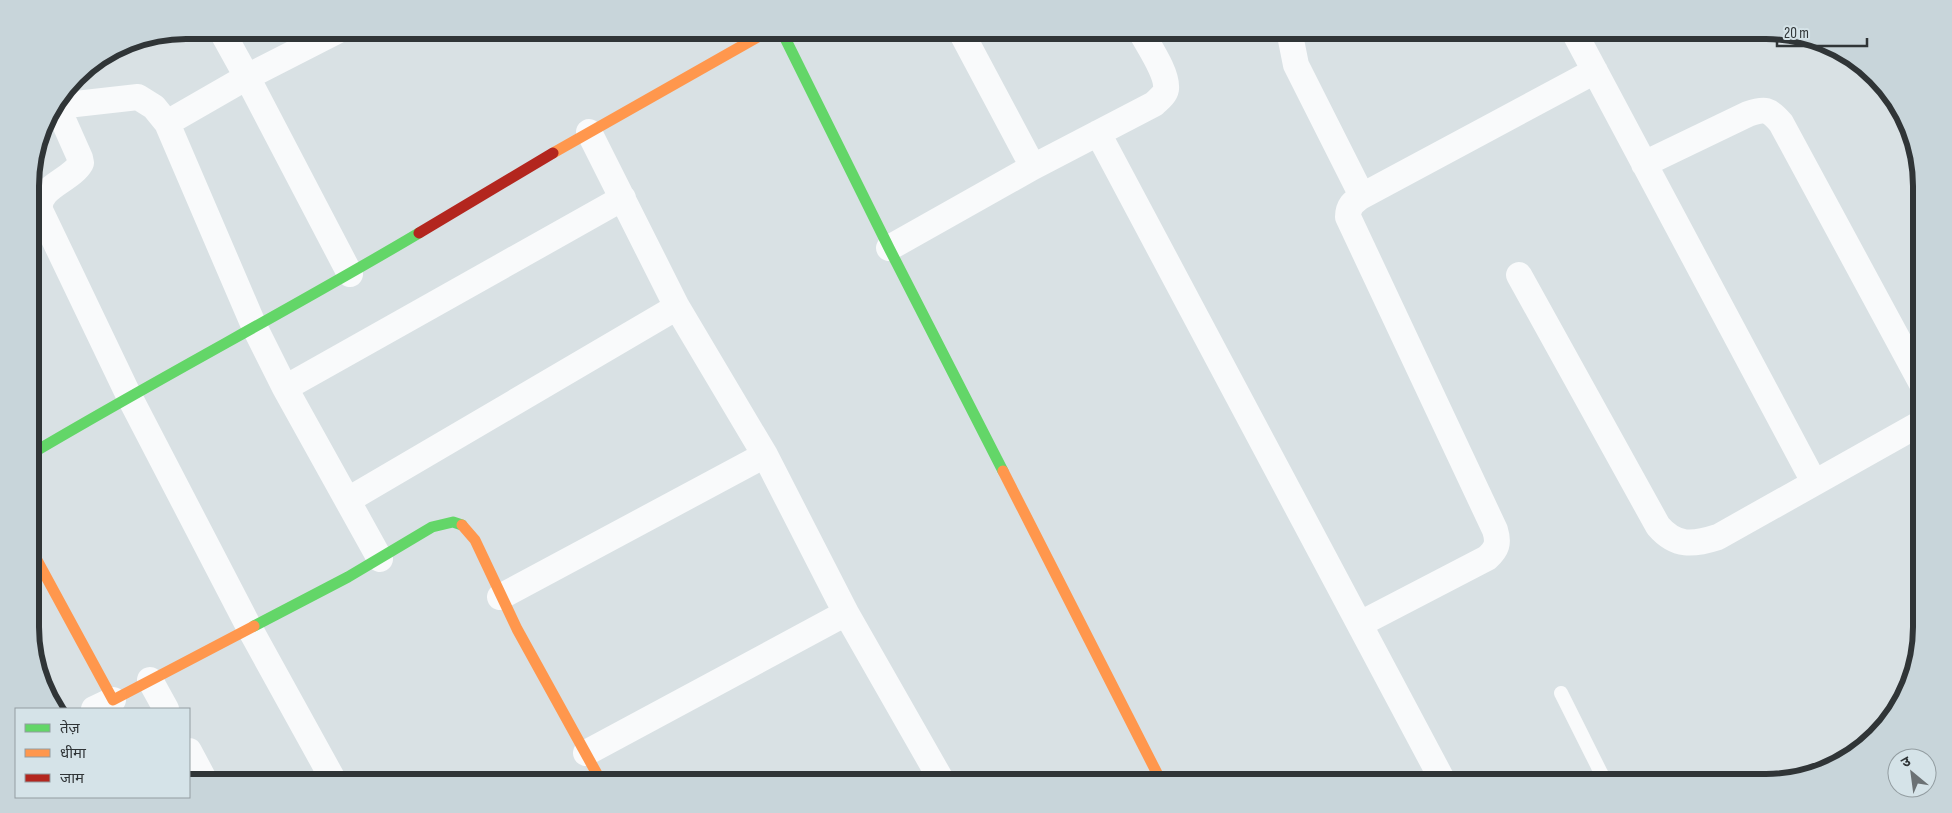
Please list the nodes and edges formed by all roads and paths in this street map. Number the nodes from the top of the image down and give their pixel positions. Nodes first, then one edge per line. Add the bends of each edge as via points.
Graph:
1 (225, 39) edge
2 (322, 39) edge
3 (754, 39) edge
4 (785, 39) edge
5 (965, 39) edge
6 (1145, 39) edge
7 (1291, 39) edge
8 (1578, 39) edge
9 (1595, 71) junction
10 (248, 77) junction
11 (64, 103) edge
12 (59, 110) edge
13 (166, 123) junction
14 (589, 132) junction
15 (1098, 133) junction
16 (1644, 164) junction
17 (1033, 167) junction
18 (1362, 196) junction
19 (623, 198) junction
20 (889, 248) junction
21 (350, 274) junction
22 (1519, 275) dead end
23 (677, 307) junction
24 (254, 326) junction
25 (1913, 367) edge
26 (285, 388) junction
27 (129, 396) junction
28 (1913, 427) edge
29 (39, 449) edge
30 (765, 454) junction
31 (1814, 482) junction
32 (348, 500) junction
33 (380, 559) junction
34 (39, 566) edge
35 (500, 597) junction
36 (846, 612) junction
37 (1360, 624) junction
38 (250, 629) junction
39 (150, 680) junction
40 (1561, 693) dead end
41 (103, 705) edge
42 (165, 708) edge
43 (190, 753) edge
44 (586, 753) junction
45 (201, 774) edge
46 (330, 774) edge
47 (597, 774) edge
48 (938, 774) edge
49 (1157, 774) edge
50 (1439, 774) edge
51 (1602, 774) edge

1 - 10 street
2 - 10 street
3 - 14 street
4 - 20 street
5 - 17 street
6 - 15 street via 1163,72 1166,89 1154,104
7 - 18 street via 1296,66
8 - 9 street
9 - 16 street
9 - 18 street
10 - 13 street
10 - 21 street
11 - 13 street via 138,97 154,107
12 - 27 street via 81,163 44,194 40,210
13 - 24 street
14 - 19 street
14 - 21 street
15 - 17 street
15 - 37 street
16 - 25 street via 1748,114 1761,110 1773,114 1781,123
16 - 31 street
17 - 20 street
18 - 37 street via 1352,203 1348,217 1496,530 1498,545 1486,558
19 - 23 street
19 - 26 street
20 - 49 street
21 - 24 street
22 - 31 street via 1667,537 1690,543 1718,537
23 - 30 street
23 - 32 street
24 - 26 street
24 - 27 street
26 - 32 street
27 - 29 street
27 - 38 street
28 - 31 street
30 - 35 street
30 - 36 street
32 - 33 street
33 - 35 street via 436,525 450,521 460,524 473,539
33 - 38 street
34 - 41 street
35 - 44 street
36 - 44 street
36 - 48 street
37 - 50 street
38 - 39 street
38 - 46 street
39 - 41 street
39 - 42 street
40 - 51 lane
43 - 45 street
44 - 47 street

